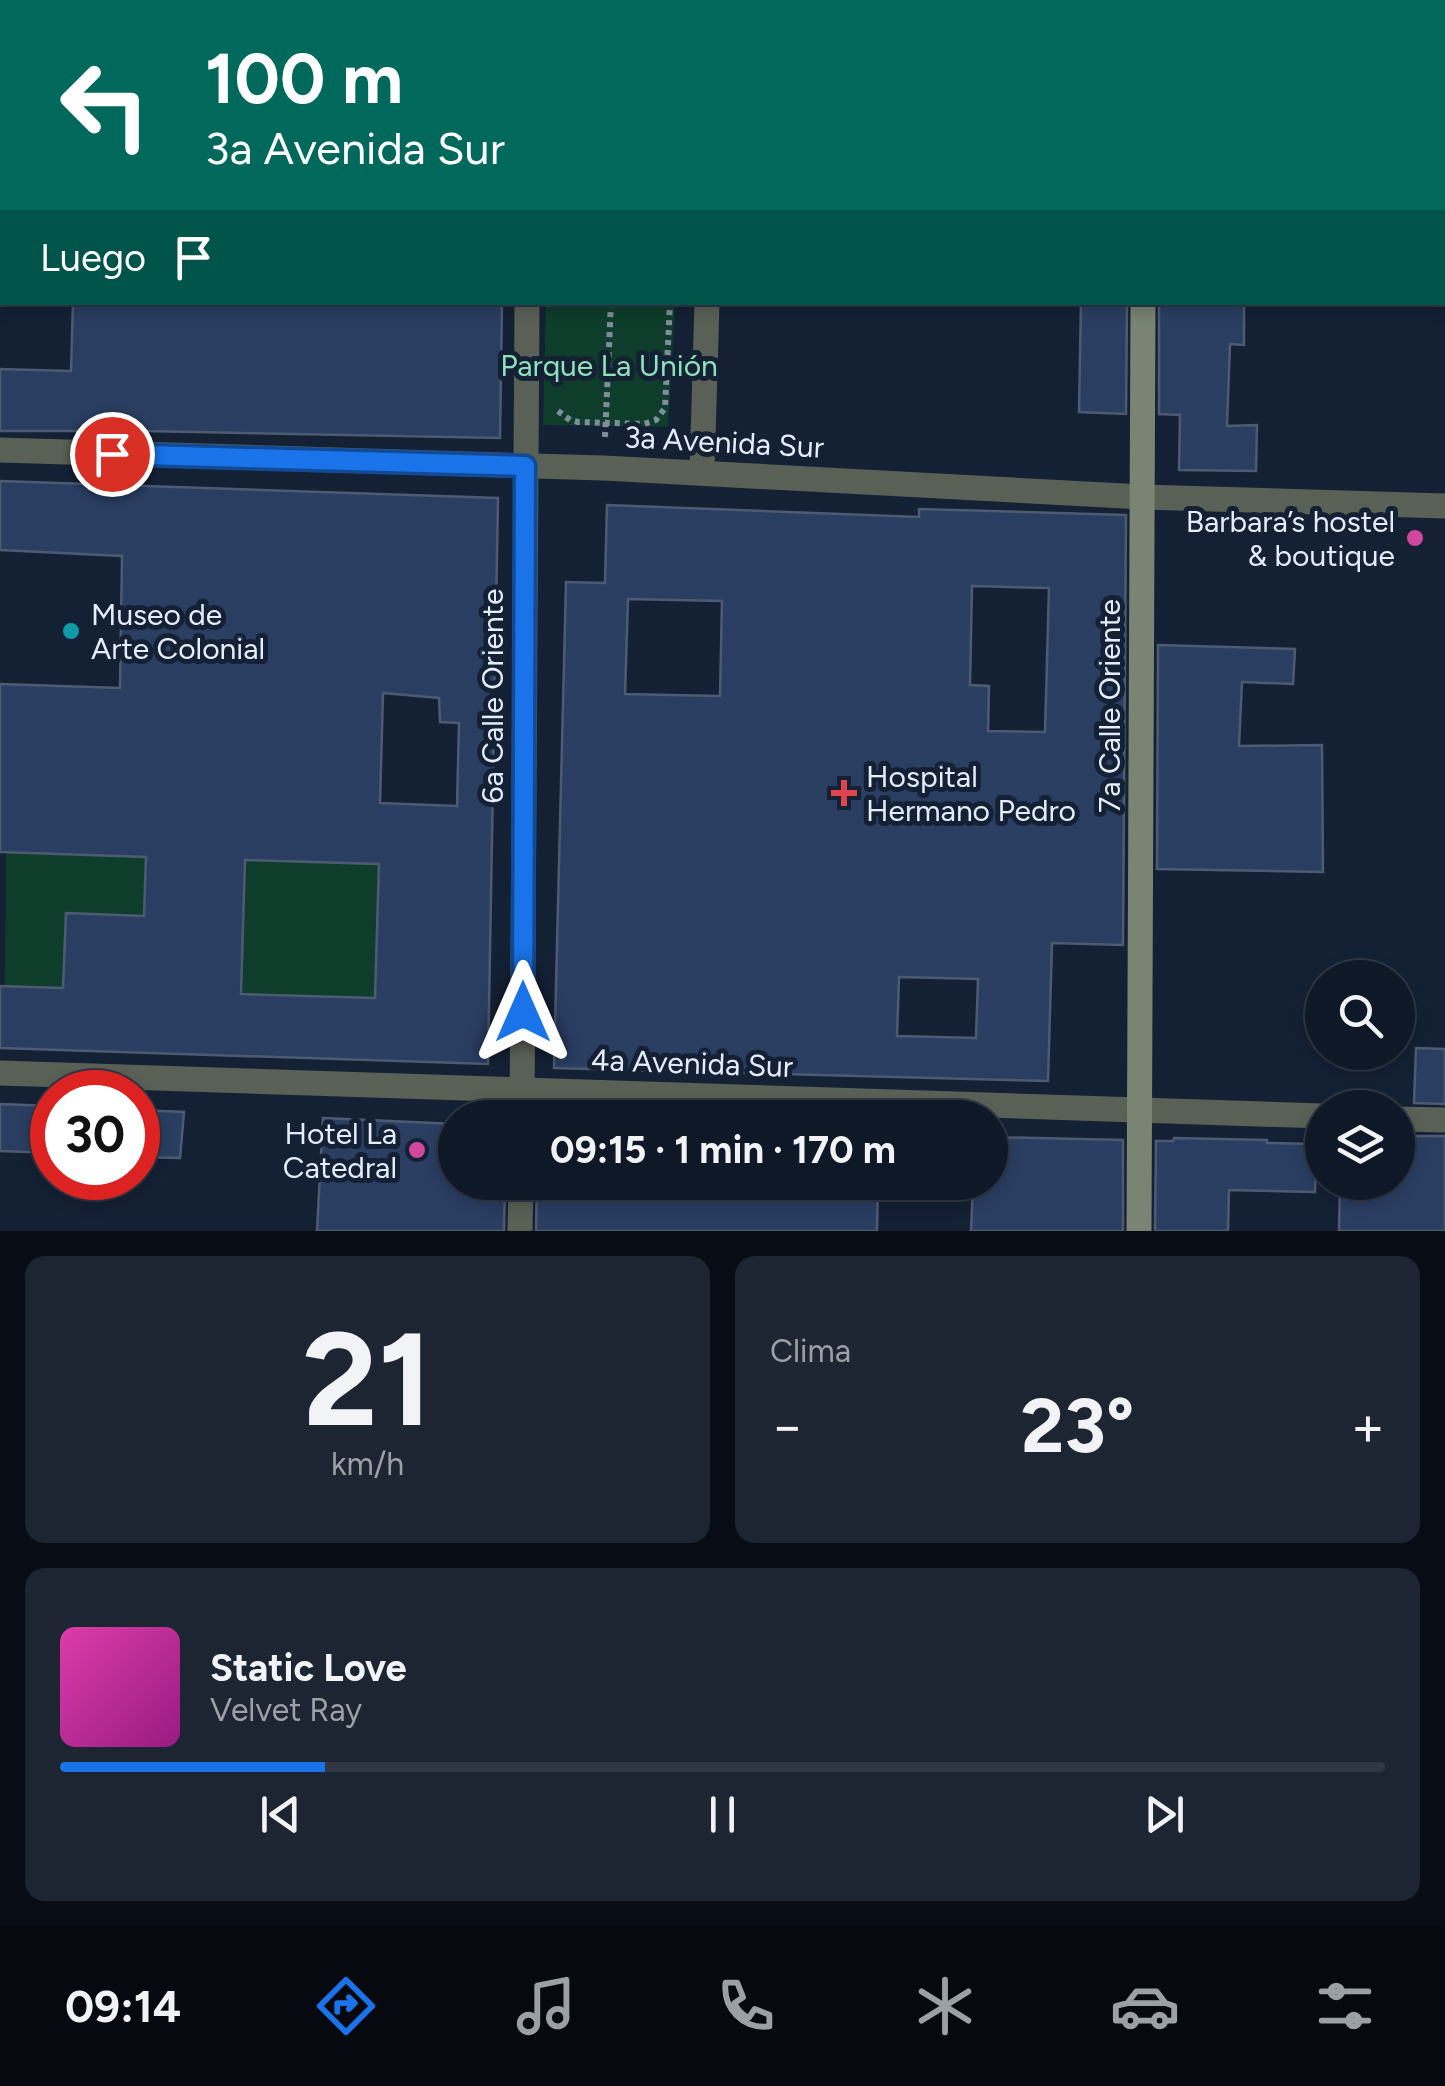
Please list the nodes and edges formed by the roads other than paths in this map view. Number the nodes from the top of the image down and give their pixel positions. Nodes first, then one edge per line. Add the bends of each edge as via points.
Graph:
1 (527, 305) edge
2 (707, 305) edge
3 (1143, 305) edge
4 (0, 450) edge
5 (525, 466) junction
6 (702, 472) junction
7 (1143, 497) junction
8 (1445, 506) edge
9 (0, 1073) edge
10 (523, 1090) junction
11 (523, 1100) edge
12 (1139, 1109) junction
13 (1305, 1115) edge
14 (1415, 1119) edge
15 (1445, 1120) edge
16 (521, 1200) edge
17 (520, 1231) edge
18 (1139, 1231) edge

1 - 5 street, 6a Calle Oriente
2 - 6 street
3 - 7 main road, 7a Calle Oriente
4 - 5 street, 3a Avenida Sur
5 - 6 street, 3a Avenida Sur
5 - 10 street, 6a Calle Oriente
6 - 7 street, 3a Avenida Sur
7 - 8 street, 3a Avenida Sur
7 - 12 main road, 7a Calle Oriente
9 - 10 street, 4a Avenida Sur
10 - 11 street, 6a Calle Oriente
10 - 12 street, 4a Avenida Sur
12 - 13 street, 4a Avenida Sur
12 - 18 main road, 7a Calle Oriente
14 - 15 street
16 - 17 street

